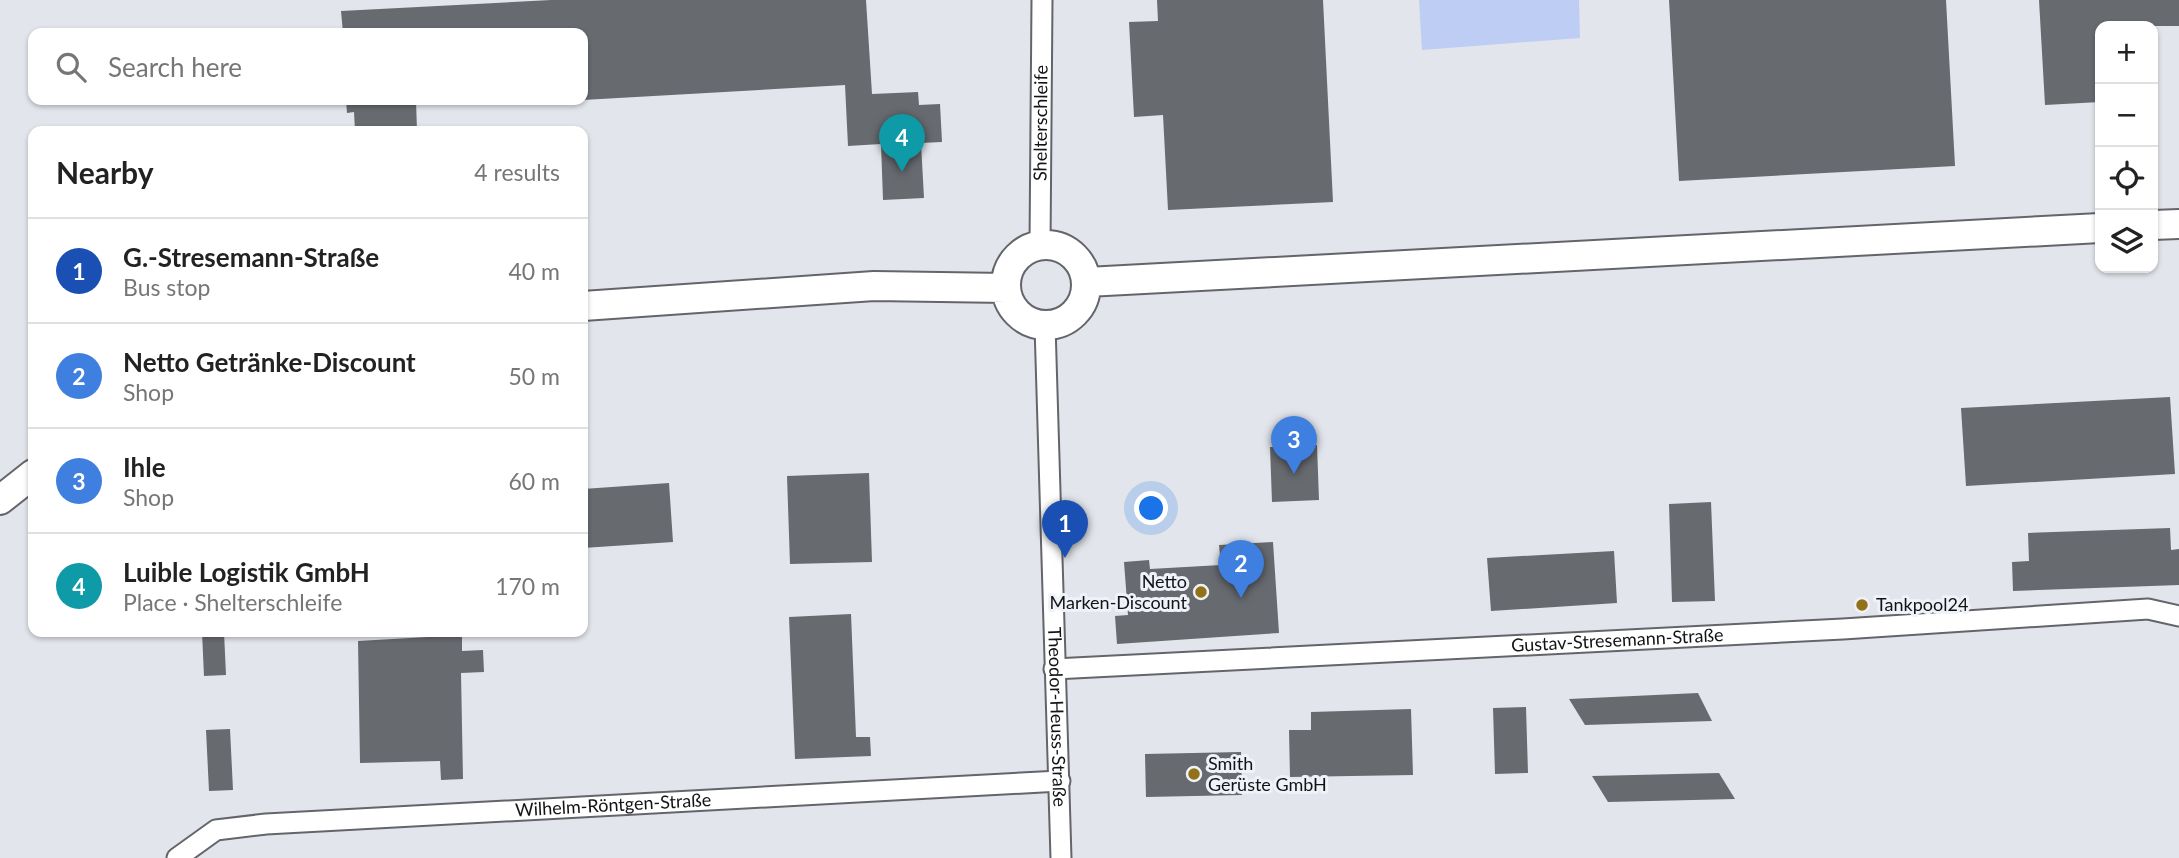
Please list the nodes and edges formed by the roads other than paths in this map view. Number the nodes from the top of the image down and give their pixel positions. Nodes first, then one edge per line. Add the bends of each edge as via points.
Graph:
1 (1042, 0) edge
2 (2179, 224) edge
3 (2158, 225) edge
4 (2095, 228) edge
5 (1040, 245) junction
6 (1087, 282) junction
7 (1006, 288) junction
8 (588, 306) edge
9 (1045, 326) junction
10 (28, 478) edge
11 (0, 500) edge
12 (2179, 616) edge
13 (1054, 669) junction
14 (1059, 781) junction
15 (177, 858) edge
16 (1061, 858) edge

1 - 5 street, Shelterschleife
2 - 3 main road
4 - 6 main road
5 - 6 main road via 1057,246 1072,254
5 - 7 main road via 1015,260
6 - 9 main road via 1080,308 1070,318
7 - 8 main road via 874,286
7 - 9 main road via 1018,314
9 - 13 street, Theodor-Heuss-Straße
10 - 11 main road
12 - 13 street, Gustav-Stresemann-Straße via 2148,609
13 - 14 street, Theodor-Heuss-Straße
14 - 15 street, Wilhelm-Röntgen-Straße via 266,824 216,830
14 - 16 street, Theodor-Heuss-Straße

